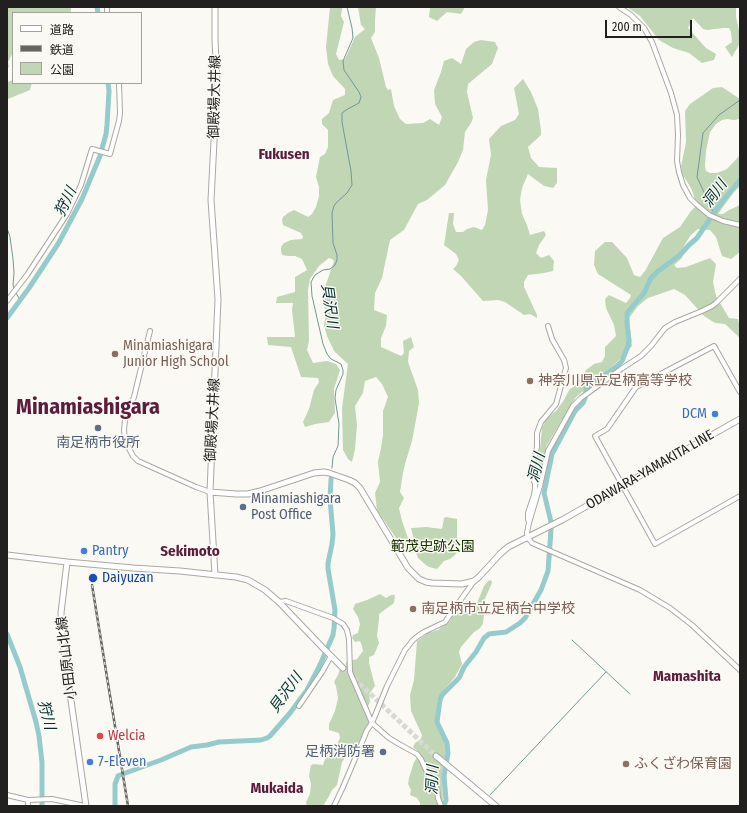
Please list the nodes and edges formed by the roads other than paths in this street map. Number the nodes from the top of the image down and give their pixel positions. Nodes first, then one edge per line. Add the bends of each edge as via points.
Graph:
1 (215, 7) edge
2 (619, 7) edge
3 (119, 84) edge
4 (739, 225) edge
5 (740, 278) edge
6 (7, 301) edge
7 (548, 326) dead end
8 (150, 331) dead end
9 (740, 392) edge
10 (740, 419) edge
11 (623, 485) junction
12 (210, 492) junction
13 (740, 496) edge
14 (529, 523) junction
15 (528, 538) junction
16 (7, 555) edge
17 (67, 562) junction
18 (215, 575) junction
19 (474, 581) junction
20 (279, 602) junction
21 (331, 656) junction
22 (343, 668) tunnel mouth
23 (740, 670) edge
24 (300, 706) dead end
25 (372, 723) junction
26 (436, 756) tunnel mouth
27 (7, 795) edge
28 (29, 800) junction
29 (28, 806) edge
30 (85, 806) edge
31 (334, 806) edge
32 (441, 806) edge
33 (496, 806) edge

1 - 12 main road, 御殿場大井線 via 217,82 212,200 218,299
2 - 4 street via 644,28 652,42 671,93 677,115 678,172 690,198 716,218
3 - 6 street via 120,113 110,154 92,149 81,185 67,214
5 - 14 street via 712,306 665,328 641,356 621,368 573,406 548,451
7 - 14 street via 566,368 556,404 541,422 537,433 537,447 531,473 535,488 528,513
8 - 12 street via 134,397 125,420 125,441 138,461
9 - 11 street via 714,346 636,387 607,429 595,436
10 - 11 main road, ODAWARA-YAMAKITA LINE
11 - 13 street via 656,544
11 - 15 main road, ODAWARA-YAMAKITA LINE
12 - 18 main road, 御殿場大井線
12 - 19 main road via 248,494 324,472 350,480 360,488 408,568 419,579 432,583 462,584
14 - 15 street
15 - 19 main road via 503,551
15 - 23 street via 532,543 640,590 670,608
16 - 17 main road
17 - 18 main road
17 - 30 main road, 小田原山北線 via 61,612 62,636
18 - 20 main road via 248,580
19 - 25 street via 442,625 418,636 405,650
20 - 21 main road
20 - 25 street via 286,601 343,624 349,639 350,672
21 - 22 main road
21 - 24 street
25 - 31 street
25 - 32 street via 389,738 417,754 437,789
26 - 33 main road
27 - 28 street
28 - 29 street
28 - 30 street via 52,799

